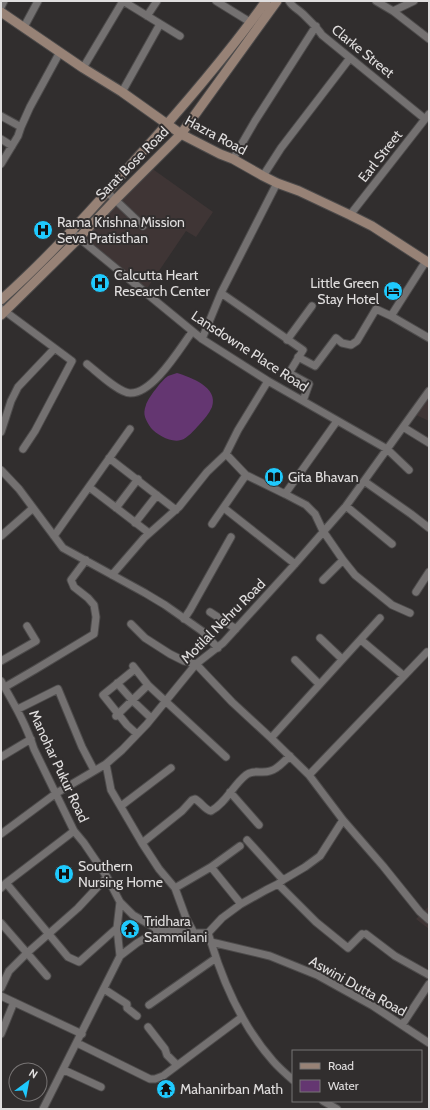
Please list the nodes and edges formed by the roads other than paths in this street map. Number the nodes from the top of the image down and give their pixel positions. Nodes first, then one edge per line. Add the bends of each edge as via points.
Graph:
1 (4, 1) edge
2 (38, 1) edge
3 (123, 1) edge
4 (157, 1) edge
5 (216, 1) edge
6 (266, 1) edge
7 (277, 1) edge
8 (289, 1) edge
9 (376, 1) edge
10 (414, 1) edge
11 (1, 7) edge
12 (393, 11) junction
13 (1, 12) edge
14 (147, 16) junction
15 (250, 22) junction
16 (160, 24) junction
17 (316, 26) junction
18 (24, 27) junction
19 (180, 36) dead end
20 (429, 39) edge
21 (60, 52) junction
22 (350, 58) junction
23 (83, 68) junction
24 (122, 92) junction
25 (1, 116) edge
26 (427, 116) edge
27 (168, 124) junction
28 (21, 127) junction
29 (181, 134) junction
30 (1, 139) edge
31 (12, 146) junction
32 (233, 159) junction
33 (1, 164) edge
34 (262, 176) junction
35 (277, 183) junction
36 (107, 192) junction
37 (115, 200) junction
38 (350, 214) junction
39 (143, 226) dead end
40 (71, 231) junction
41 (79, 238) junction
42 (427, 262) edge
43 (221, 293) junction
44 (1, 300) edge
45 (312, 306) dead end
46 (2, 312) edge
47 (391, 316) junction
48 (192, 332) junction
49 (429, 338) edge
50 (202, 339) junction
51 (287, 340) junction
52 (54, 349) junction
53 (298, 357) junction
54 (87, 364) dead end
55 (268, 382) junction
56 (429, 391) edge
57 (303, 401) junction
58 (337, 421) junction
59 (403, 427) junction
60 (130, 429) dead end
61 (1, 432) edge
62 (429, 443) edge
63 (23, 449) dead end
64 (387, 449) junction
65 (226, 454) junction
66 (109, 458) junction
67 (1, 470) edge
68 (409, 470) dead end
69 (246, 475) junction
70 (138, 479) junction
71 (364, 482) junction
72 (89, 487) junction
73 (285, 494) junction
74 (157, 495) junction
75 (346, 506) junction
76 (33, 508) junction
77 (116, 508) junction
78 (224, 508) junction
79 (176, 510) junction
80 (135, 523) junction
81 (212, 524) dead end
82 (429, 528) edge
83 (323, 531) junction
84 (149, 533) junction
85 (1, 536) edge
86 (54, 536) junction
87 (232, 537) dead end
88 (392, 544) dead end
89 (86, 560) junction
90 (343, 560) junction
91 (295, 564) junction
92 (429, 572) edge
93 (112, 575) junction
94 (323, 580) dead end
95 (416, 592) dead end
96 (210, 612) dead end
97 (410, 614) dead end
98 (380, 618) dead end
99 (184, 619) junction
100 (131, 624) dead end
101 (27, 626) dead end
102 (236, 629) junction
103 (320, 638) dead end
104 (361, 640) junction
105 (218, 648) junction
106 (427, 652) dead end
107 (342, 659) junction
108 (295, 660) dead end
109 (1, 661) edge
110 (196, 664) junction
111 (404, 676) junction
112 (3, 684) edge
113 (117, 684) junction
114 (319, 684) junction
115 (148, 685) junction
116 (132, 701) junction
117 (166, 701) junction
118 (18, 709) junction
119 (117, 715) junction
120 (151, 718) junction
121 (137, 734) junction
122 (31, 738) junction
123 (271, 738) junction
124 (290, 756) junction
125 (1, 757) edge
126 (226, 757) dead end
127 (106, 764) junction
128 (171, 768) dead end
129 (94, 770) junction
130 (309, 775) junction
131 (230, 792) junction
132 (55, 794) junction
133 (120, 806) junction
134 (344, 820) junction
135 (259, 824) dead end
136 (74, 832) junction
137 (1, 834) edge
138 (247, 840) dead end
139 (142, 843) junction
140 (240, 846) dead end
141 (211, 867) junction
142 (107, 877) junction
143 (281, 882) junction
144 (3, 885) edge
145 (175, 888) junction
146 (120, 902) junction
147 (241, 904) junction
148 (429, 920) edge
149 (1, 923) edge
150 (118, 928) junction
151 (159, 930) junction
152 (194, 933) junction
153 (208, 933) junction
154 (49, 935) junction
155 (212, 942) junction
156 (27, 953) junction
157 (120, 956) junction
158 (216, 958) junction
159 (429, 975) edge
160 (47, 976) dead end
161 (429, 984) edge
162 (1, 988) edge
163 (104, 989) junction
164 (1, 996) edge
165 (14, 1002) junction
166 (149, 1005) dead end
167 (137, 1016) dead end
168 (242, 1017) junction
169 (402, 1025) junction
170 (148, 1027) dead end
171 (1, 1034) edge
172 (82, 1034) junction
173 (77, 1043) junction
174 (429, 1043) edge
175 (177, 1066) junction
176 (64, 1070) junction
177 (292, 1079) edge
178 (101, 1087) dead end
179 (325, 1102) edge
180 (43, 1109) edge
181 (337, 1109) edge

1 - 11 street
2 - 18 street
3 - 14 street
3 - 23 street
4 - 14 street
5 - 15 street
6 - 15 main road
7 - 29 main road, Sarat Bose Road
8 - 17 street, Clarke Street
9 - 12 street
10 - 12 street
12 - 20 street
13 - 18 main road, Hazra Road
14 - 16 street
15 - 27 main road
16 - 19 street
16 - 24 street
17 - 22 street, Clarke Street via 322,36
17 - 32 street
18 - 21 main road, Hazra Road
21 - 23 main road, Hazra Road
21 - 28 street
22 - 26 street, Clarke Street
22 - 34 street
23 - 24 main road, Hazra Road
24 - 27 main road, Hazra Road
25 - 28 street
26 - 38 street, Earl Street
27 - 29 main road, Hazra Road
27 - 36 main road
28 - 31 street
29 - 32 main road, Hazra Road
29 - 37 main road, Sarat Bose Road
30 - 31 street
31 - 33 street
32 - 34 main road, Hazra Road
34 - 35 main road, Hazra Road
35 - 38 main road, Hazra Road
35 - 43 street
36 - 37 street
36 - 40 main road
37 - 39 street
37 - 41 main road, Sarat Bose Road
38 - 42 main road, Hazra Road
40 - 41 street, Lansdowne Place Road
40 - 44 main road
41 - 46 main road, Sarat Bose Road
41 - 48 street, Lansdowne Place Road
42 - 47 street
43 - 50 street
43 - 51 street
45 - 51 street
46 - 52 street
47 - 49 street
47 - 53 street via 376,309 357,340 351,345 336,338 315,366
48 - 50 street, Lansdowne Place Road
48 - 54 street via 168,367 149,385 138,391 123,391 102,378
50 - 55 street, Lansdowne Place Road
51 - 53 street via 303,350
52 - 61 street via 18,388
52 - 63 street via 72,361
53 - 57 street via 290,373 308,384
55 - 57 street, Lansdowne Place Road
55 - 65 street
56 - 59 street, Motilal Nehru Road
57 - 58 street, Lansdowne Place Road
58 - 64 street, Lansdowne Place Road
58 - 73 street
59 - 62 street
59 - 64 street, Motilal Nehru Road
60 - 66 street
64 - 68 street, Lansdowne Place Road
64 - 71 street, Motilal Nehru Road
65 - 69 street
65 - 79 street via 207,472
66 - 70 street
66 - 72 street
67 - 76 street
69 - 73 street
69 - 78 street
70 - 74 street
70 - 77 street
71 - 75 street, Motilal Nehru Road
71 - 82 street
72 - 77 street
72 - 86 street
73 - 83 street via 306,505 315,514
74 - 79 street
74 - 80 street
75 - 83 street, Motilal Nehru Road
75 - 88 street
76 - 85 street
76 - 86 street
77 - 80 street
78 - 81 street
78 - 91 street
79 - 84 street
80 - 84 street
83 - 90 street
83 - 91 street, Motilal Nehru Road
84 - 93 street
86 - 89 street via 63,548
87 - 99 street
89 - 93 street
89 - 112 street via 71,580 74,588 94,605 94,634 46,663
90 - 94 street
90 - 97 street via 355,575 392,606
91 - 102 street, Motilal Nehru Road
92 - 95 street
93 - 99 street
96 - 102 street
98 - 104 street
99 - 105 street via 202,631
100 - 110 street via 145,638 170,654
101 - 109 street via 36,641
102 - 105 street, Motilal Nehru Road
103 - 107 street
104 - 107 street
104 - 111 street
105 - 110 street, Motilal Nehru Road
106 - 111 street
107 - 114 street
108 - 114 street
110 - 117 street, Motilal Nehru Road
110 - 123 street
111 - 130 street
112 - 118 street, Manohar Pukur Road
113 - 115 street via 134,668
113 - 116 street
113 - 119 street via 102,695
114 - 123 street
115 - 116 street
115 - 117 street
116 - 119 street
116 - 120 street
117 - 120 street, Motilal Nehru Road
117 - 126 street
118 - 122 street, Manohar Pukur Road
118 - 129 street via 58,690
119 - 121 street
120 - 121 street, Motilal Nehru Road
121 - 127 street, Motilal Nehru Road
122 - 125 street
122 - 132 street, Manohar Pukur Road
123 - 124 street
124 - 130 street
124 - 131 street via 272,771 247,773
127 - 129 street, Motilal Nehru Road
127 - 133 street via 111,790
128 - 133 street
129 - 132 street, Motilal Nehru Road
130 - 134 street
131 - 135 street
131 - 139 street via 211,811 198,800 192,800
132 - 136 street, Manohar Pukur Road
132 - 137 street, Motilal Nehru Road
133 - 139 street
134 - 143 street via 320,856
134 - 148 street
136 - 142 street, Manohar Pukur Road
136 - 144 street
138 - 143 street
139 - 145 street
140 - 141 street
141 - 145 street
141 - 147 street
142 - 146 street, Manohar Pukur Road
142 - 154 street
143 - 147 street
143 - 159 street via 316,922 348,948 364,934 395,956
144 - 154 street
145 - 152 street
146 - 150 street
146 - 151 street via 133,915
147 - 153 street via 222,918
149 - 156 street
150 - 154 street via 79,962 68,957
150 - 157 street
151 - 152 street
151 - 157 street
152 - 153 street
153 - 155 street
154 - 156 street
155 - 158 street
155 - 169 street, Aswini Dutta Road via 270,956 317,975
156 - 160 street
156 - 162 street via 9,971
157 - 163 street
158 - 166 street
158 - 168 street
161 - 169 street
163 - 167 street via 127,1004 127,1008
163 - 172 street
164 - 165 street
165 - 171 street
165 - 172 street
168 - 175 street
168 - 177 street via 273,1060
169 - 174 street, Aswini Dutta Road
170 - 175 street
172 - 173 street
173 - 175 street via 150,1079 162,1076
173 - 176 street
176 - 178 street
176 - 180 street
179 - 181 street

